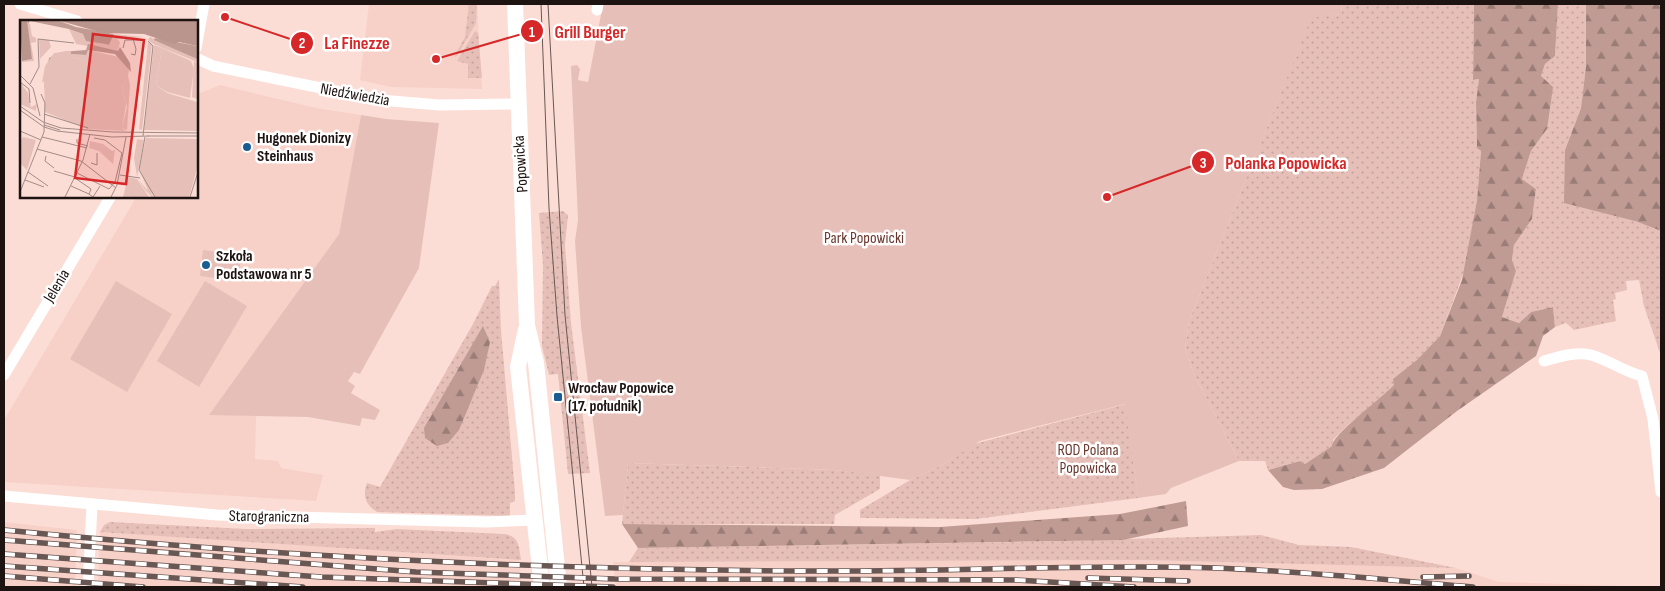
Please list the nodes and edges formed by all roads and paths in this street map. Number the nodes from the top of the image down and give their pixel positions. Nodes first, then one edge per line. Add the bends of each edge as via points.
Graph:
1 (20, 4) edge
2 (204, 4) edge
3 (515, 4) edge
4 (74, 20) edge
5 (198, 37) edge
6 (198, 59) edge
7 (518, 104) junction
8 (110, 198) edge
9 (527, 325) junction
10 (1544, 360) dead end
11 (4, 375) edge
12 (1661, 492) edge
13 (4, 496) edge
14 (92, 504) junction
15 (534, 520) junction
16 (88, 587) edge
17 (542, 587) edge
18 (559, 587) edge

1 - 4 street
2 - 5 street
3 - 7 street, Popowicka
6 - 7 street, Niedźwiedzia via 213,66 380,100 439,105
7 - 9 street, Popowicka
8 - 11 street, Jelenia
9 - 15 street, Popowicka via 518,367
9 - 18 street, Popowicka via 536,364
10 - 12 street via 1592,355 1628,373 1642,376 1656,441
13 - 14 street, Starograniczna
14 - 15 street, Starograniczna via 217,515
14 - 16 street
15 - 17 street, Popowicka

